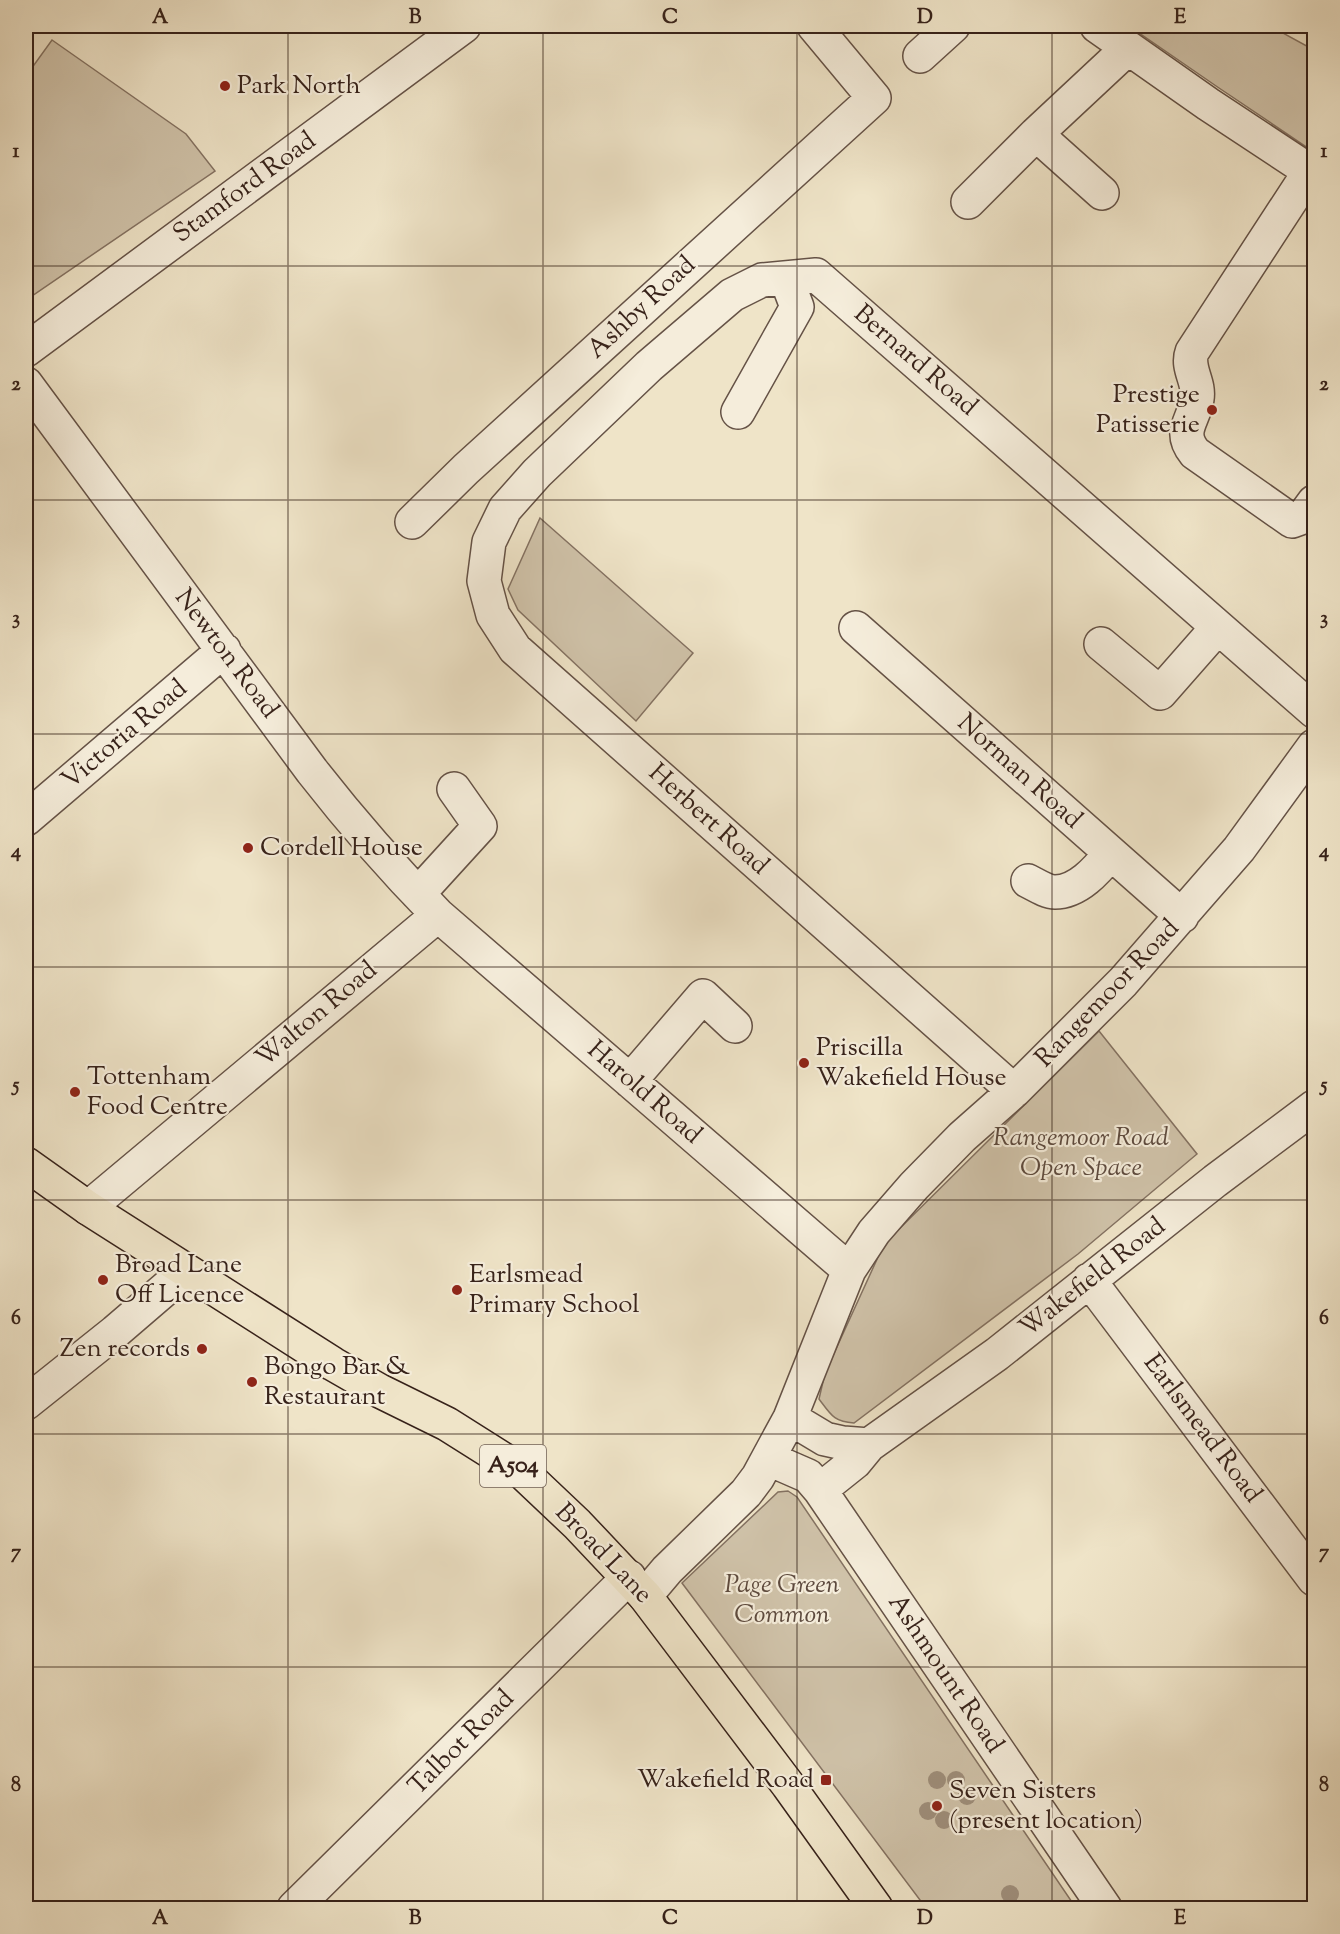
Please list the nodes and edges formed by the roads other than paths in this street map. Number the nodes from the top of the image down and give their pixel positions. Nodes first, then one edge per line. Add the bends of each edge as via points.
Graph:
1 (464, 26) edge
2 (814, 26) edge
3 (952, 26) edge
4 (1097, 26) edge
5 (1127, 49) junction
6 (920, 56) dead end
7 (1036, 134) junction
8 (1312, 173) edge
9 (1102, 193) dead end
10 (969, 202) dead end
11 (786, 278) junction
12 (26, 350) edge
13 (26, 384) edge
14 (738, 412) dead end
15 (1314, 502) edge
16 (505, 509) joint
17 (412, 522) dead end
18 (1218, 627) junction
19 (856, 628) dead end
20 (1101, 644) dead end
21 (224, 650) junction
22 (1314, 711) edge
23 (1314, 746) edge
24 (454, 789) dead end
25 (26, 819) edge
26 (1110, 854) junction
27 (1028, 881) dead end
28 (428, 905) junction
29 (1182, 916) junction
30 (735, 1026) dead end
31 (630, 1081) junction
32 (1014, 1091) junction
33 (1314, 1107) edge
34 (26, 1164) edge
35 (88, 1208) junction
36 (849, 1270) junction
37 (186, 1271) junction
38 (1089, 1280) junction
39 (26, 1403) edge
40 (790, 1418) junction
41 (868, 1445) junction
42 (769, 1459) junction
43 (820, 1490) junction
44 (1314, 1579) edge
45 (637, 1586) junction
46 (294, 1908) edge
47 (876, 1908) edge
48 (1105, 1908) edge

1 - 12 street, Stamford Road
2 - 17 street, Ashby Road via 874,98
3 - 6 street
4 - 5 street
5 - 7 street
5 - 8 street
7 - 9 street
7 - 10 street
8 - 15 street via 1192,352 1189,360 1197,383 1197,399 1186,433 1194,453 1292,521 1303,517
11 - 14 street via 797,307
11 - 16 street, Bernard Road via 762,280 732,295 649,366
11 - 18 street, Bernard Road via 816,275
13 - 21 street, Newton Road
16 - 32 street, Herbert Road via 489,542 484,581 493,615 515,649
18 - 20 street via 1160,693
18 - 22 street, Bernard Road
19 - 26 street, Norman Road
21 - 25 street, Victoria Road
21 - 28 street, Newton Road via 355,826
23 - 29 street, Rangemoor Road via 1239,849
24 - 28 street, Walton Road via 480,826
26 - 27 street via 1094,872 1071,888 1054,892
26 - 29 street, Norman Road
28 - 31 street, Harold Road
28 - 35 street, Walton Road
29 - 32 street, Rangemoor Road via 1123,982
30 - 31 street via 703,996
31 - 36 street, Harold Road
32 - 36 street, Rangemoor Road via 914,1186 874,1232
33 - 38 street, Wakefield Road
34 - 35 main road, Broad Lane / A504
35 - 37 main road, Broad Lane / A504
36 - 40 street, Rangemoor Road
37 - 39 street
37 - 45 main road, Broad Lane / A504 via 333,1364 447,1424 511,1464
38 - 41 street, Wakefield Road via 997,1354
38 - 44 street, Earlsmead Road
40 - 41 street via 825,1439
40 - 42 street
41 - 43 street, Wakefield Road via 855,1462
42 - 43 street, Ashmount Road via 808,1476
42 - 45 street via 746,1493 667,1570
43 - 48 street, Ashmount Road
45 - 46 street, Talbot Road
45 - 47 main road, Broad Lane / A504

